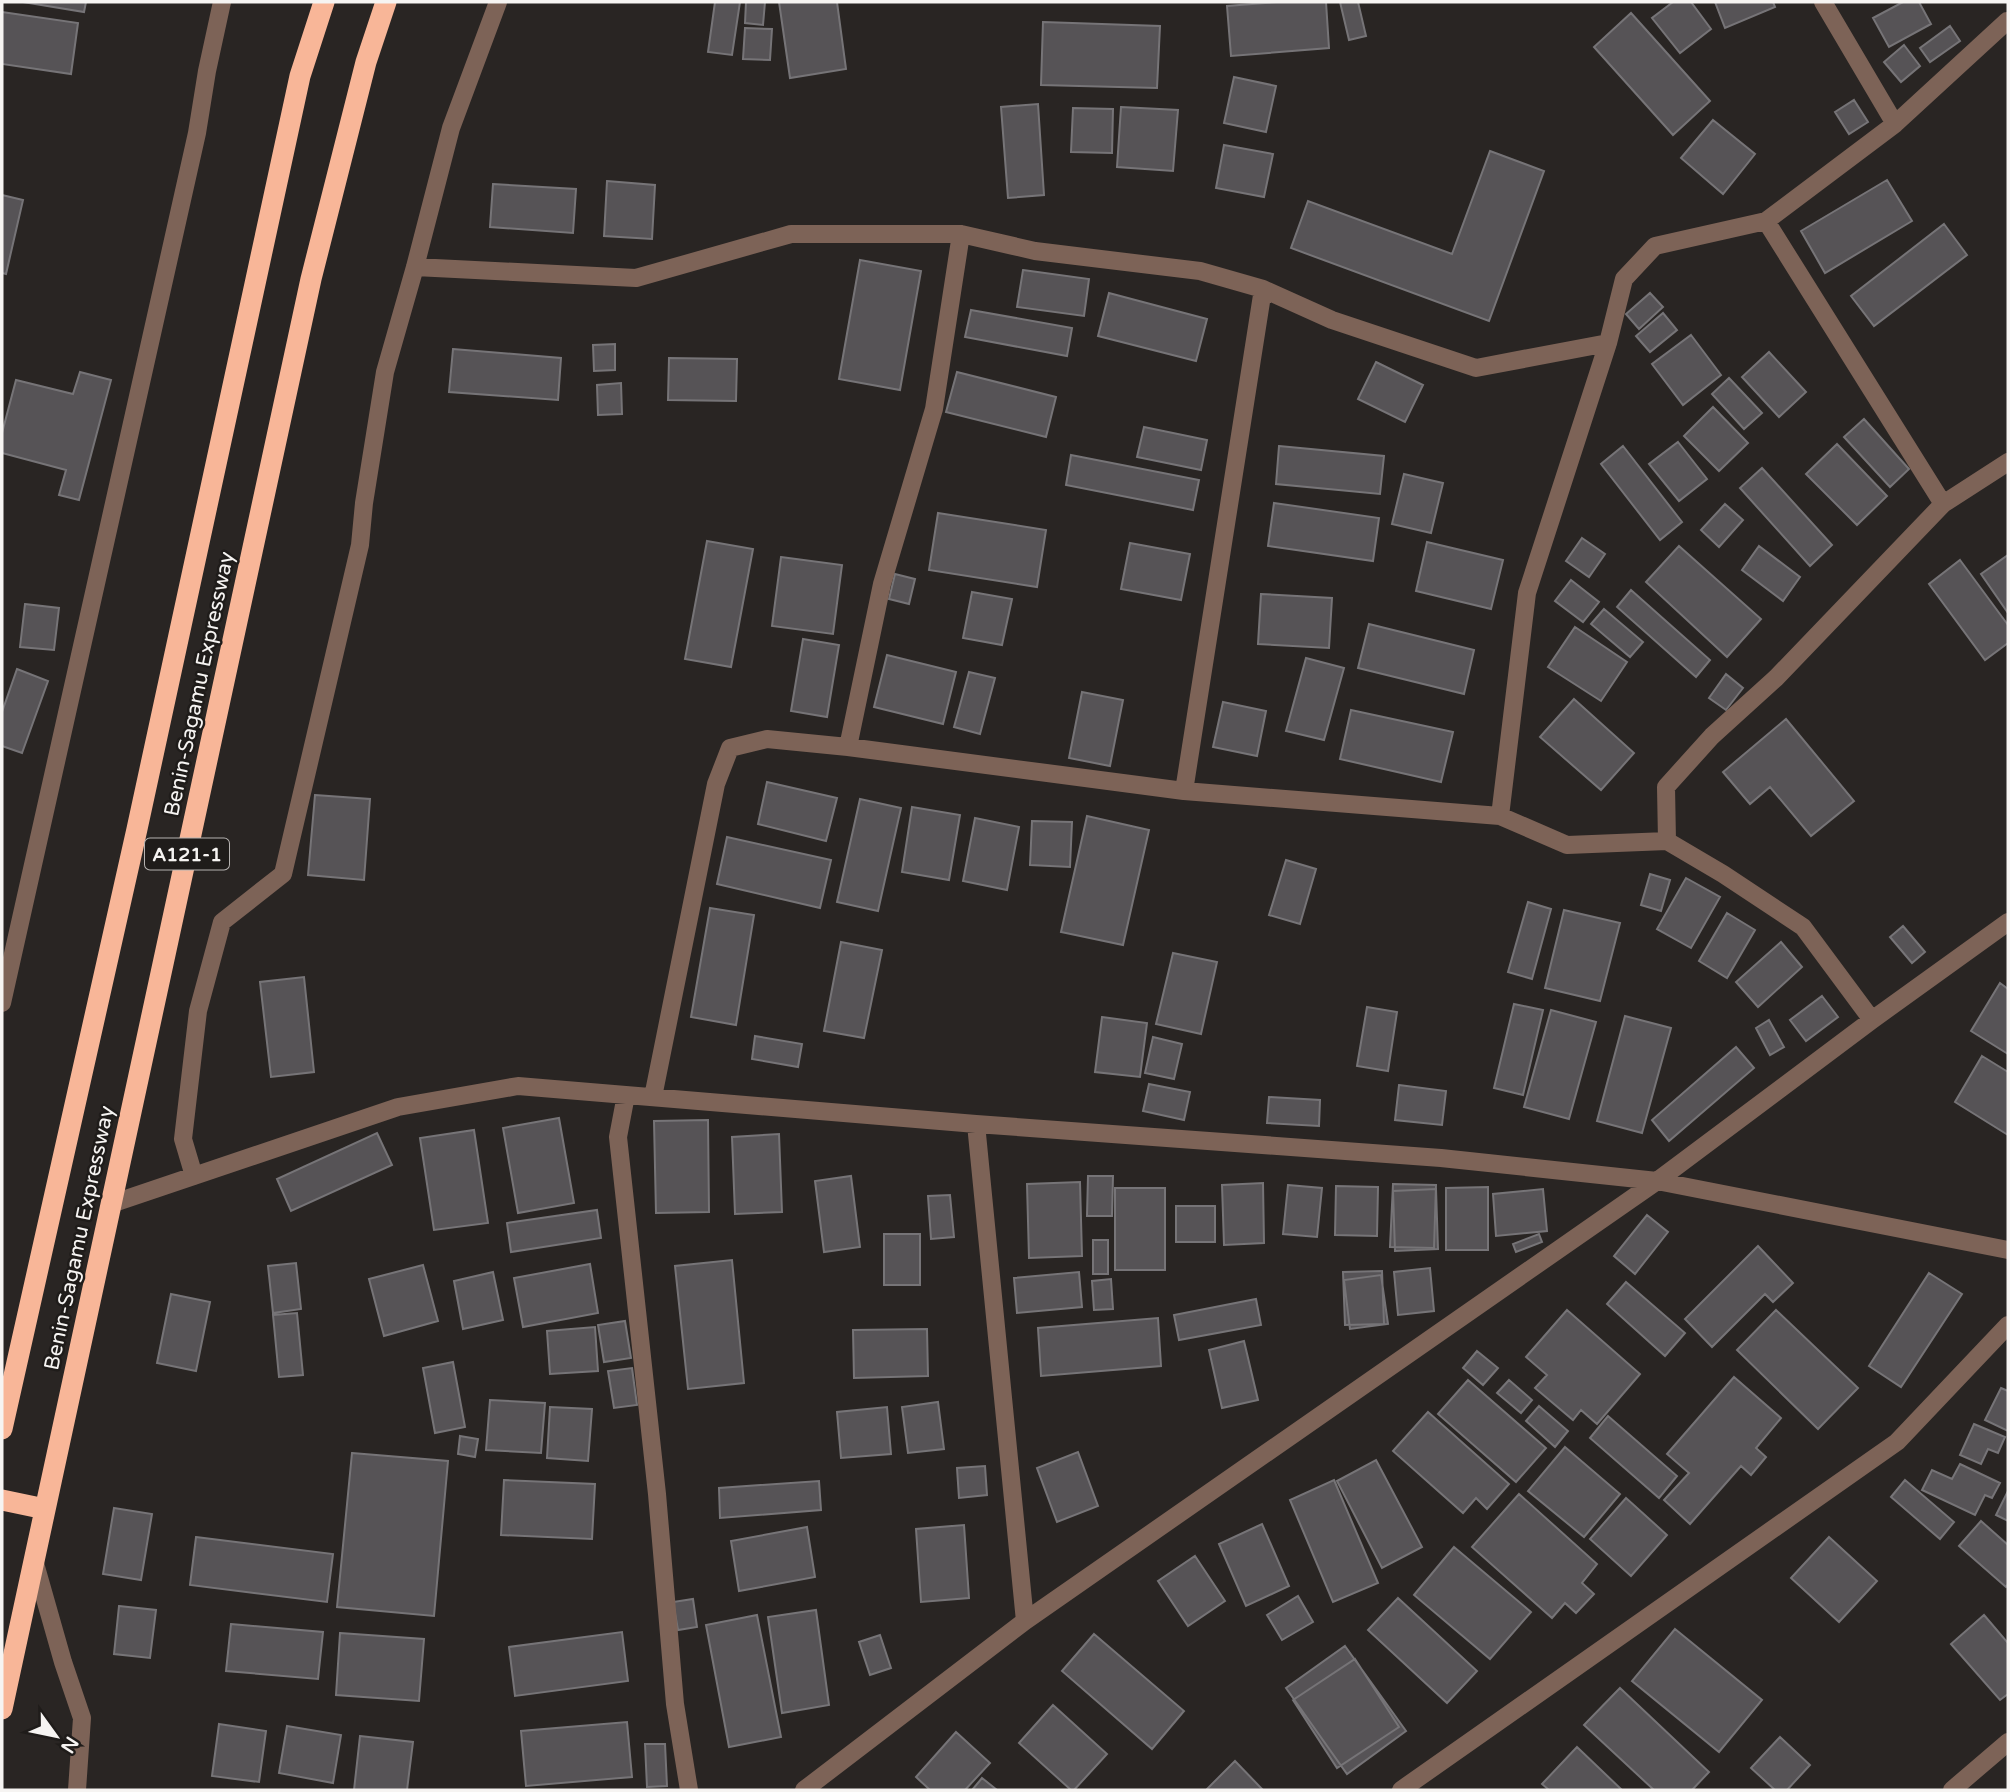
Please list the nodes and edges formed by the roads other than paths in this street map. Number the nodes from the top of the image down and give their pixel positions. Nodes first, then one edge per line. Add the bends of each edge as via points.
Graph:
1 (222, 2) edge
2 (324, 2) edge
3 (386, 2) edge
4 (498, 2) edge
5 (1823, 2) edge
6 (2008, 21) edge
7 (1895, 124) junction
8 (1766, 220) junction
9 (961, 234) junction
10 (415, 267) junction
11 (1263, 289) junction
12 (1608, 344) junction
13 (2008, 462) edge
14 (1943, 504) junction
15 (848, 747) junction
16 (1184, 791) junction
17 (1500, 816) junction
18 (1667, 841) junction
19 (2008, 922) edge
20 (2, 1003) edge
21 (1872, 1020) junction
22 (626, 1095) junction
23 (653, 1097) junction
24 (976, 1124) junction
25 (194, 1176) junction
26 (1657, 1181) junction
27 (111, 1204) junction
28 (2008, 1250) edge
29 (2008, 1325) edge
30 (2, 1429) edge
31 (2, 1500) edge
32 (45, 1509) junction
33 (34, 1560) junction
34 (1025, 1621) junction
35 (2, 1709) edge
36 (2008, 1742) edge
37 (77, 1790) edge
38 (689, 1790) edge
39 (804, 1790) edge
40 (1401, 1790) edge
41 (1952, 1790) edge

1 - 20 street via 197,133
2 - 30 highway, Benin-Sagamu Expressway / A121-1 via 300,76 138,829
3 - 27 highway, Benin-Sagamu Expressway / A121-1 via 366,62 311,279
4 - 10 street via 451,128
5 - 7 street
6 - 7 street
7 - 8 street
8 - 12 street via 1655,246 1625,279
8 - 14 street
9 - 10 street via 791,233 636,278
9 - 11 street via 1035,251 1200,271
9 - 15 street via 934,410 882,584
10 - 25 street via 385,372 360,545 283,874 222,922 198,1011 183,1139
11 - 12 street via 1332,320 1476,368
11 - 16 street
12 - 17 street via 1527,593
13 - 14 street
14 - 18 street via 1665,787
15 - 16 street
15 - 23 street via 767,739 730,748 716,784
16 - 17 street
17 - 18 street via 1567,845
18 - 21 street via 1803,928
19 - 21 street
21 - 26 street
22 - 23 street
22 - 25 street via 518,1086 398,1107
22 - 38 street via 618,1137 675,1704
23 - 24 street
24 - 26 street via 1441,1158
24 - 34 street
25 - 27 street
26 - 28 street
26 - 34 street
27 - 32 highway, Benin-Sagamu Expressway / A121-1
29 - 40 street via 1897,1442
31 - 32 highway
32 - 33 highway, Benin-Sagamu Expressway / A121-1
33 - 35 highway, Benin-Sagamu Expressway / A121-1
33 - 37 street via 82,1718
34 - 39 street
36 - 41 street

